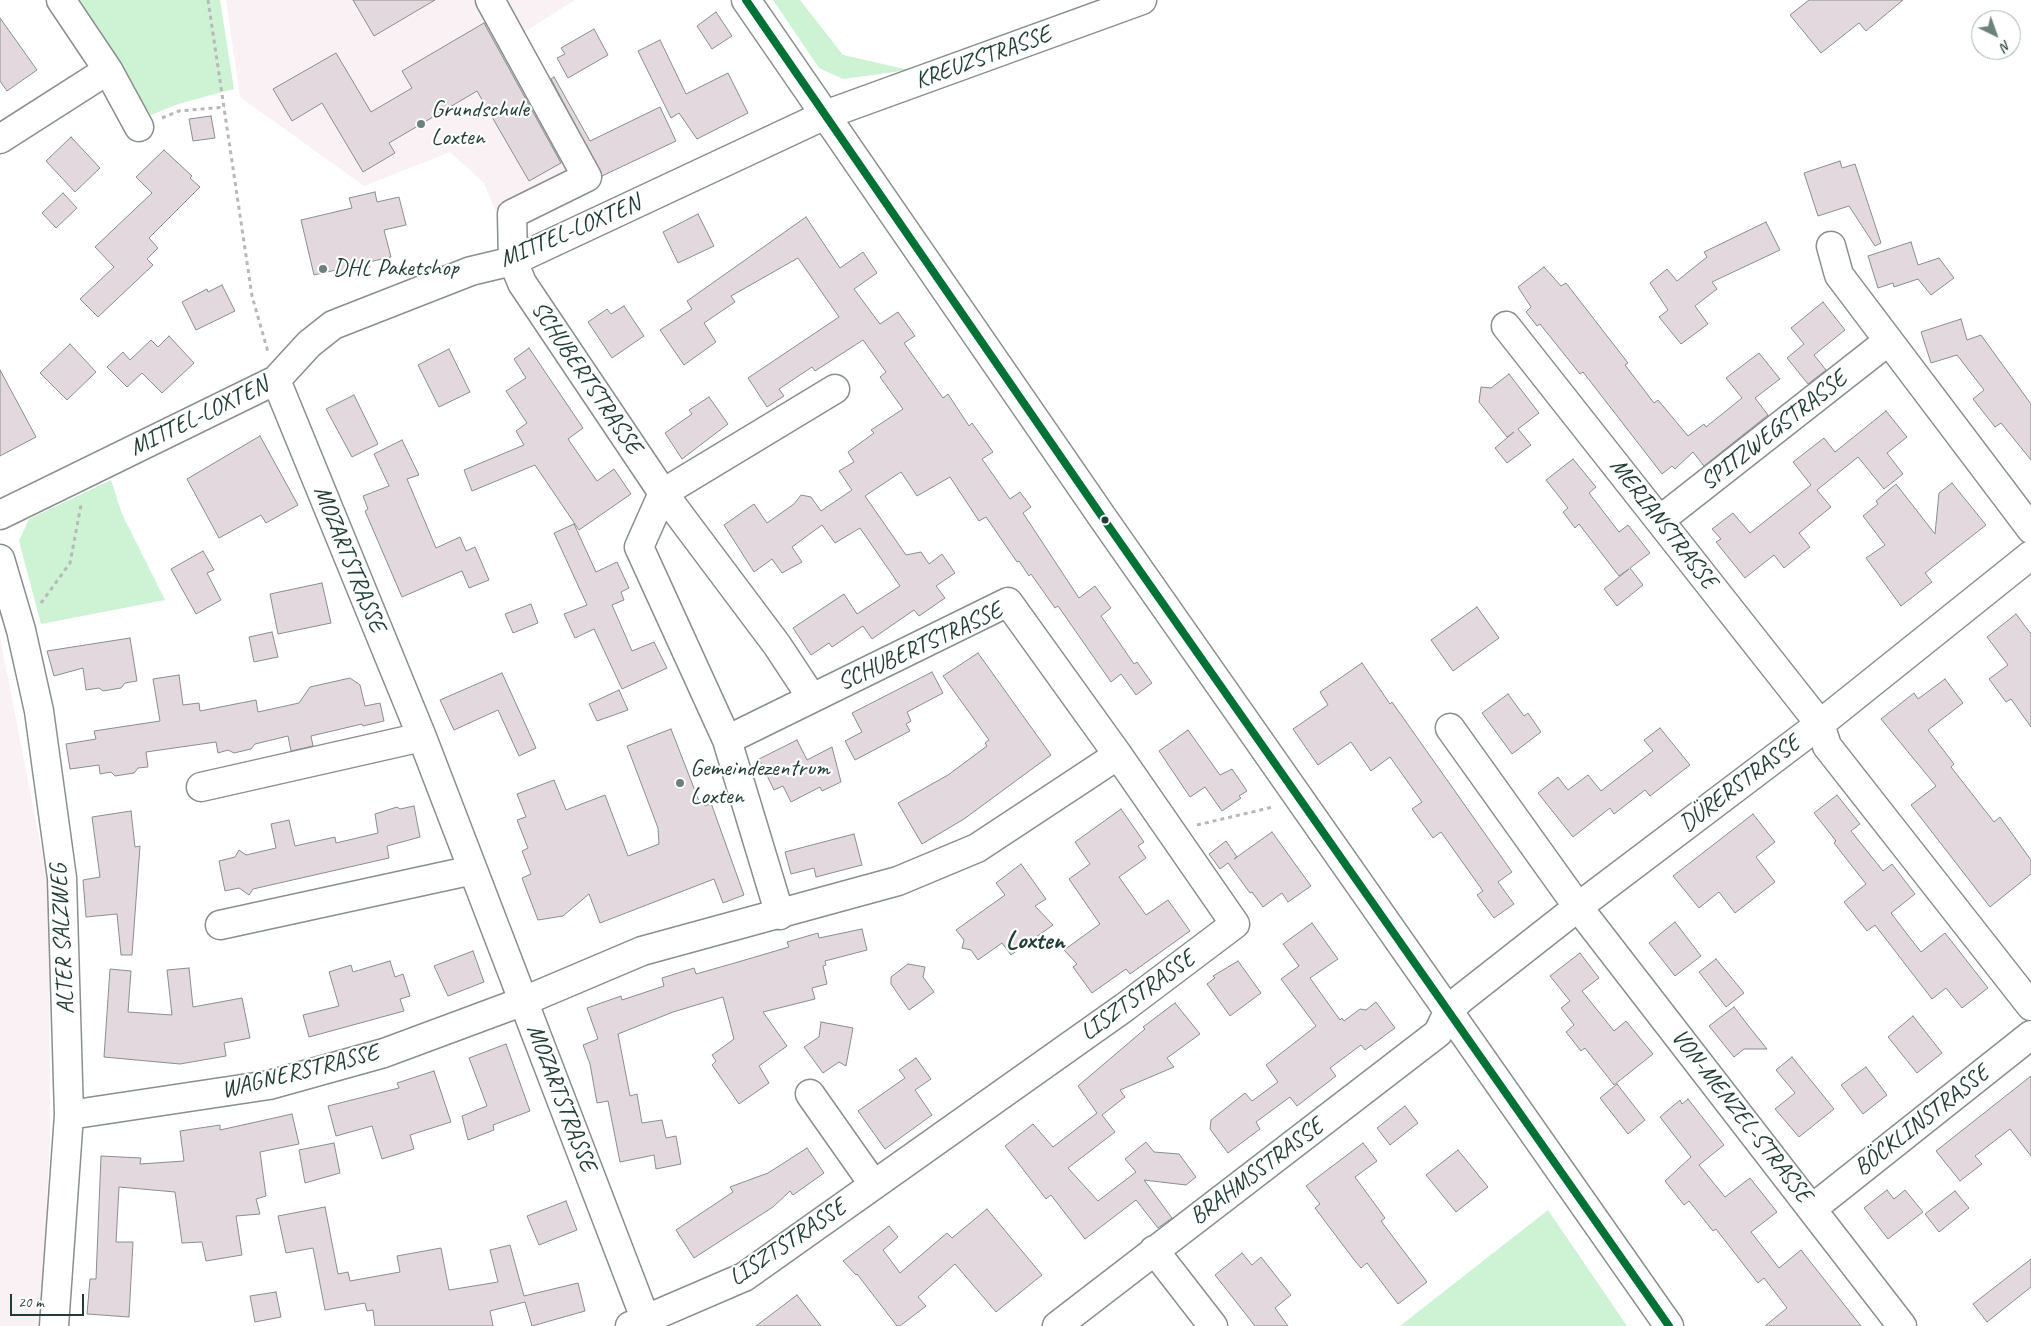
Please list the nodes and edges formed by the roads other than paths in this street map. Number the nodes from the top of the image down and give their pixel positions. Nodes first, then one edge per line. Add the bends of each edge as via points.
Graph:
1 (61, 0) edge
2 (490, 0) edge
3 (746, 0) edge
4 (1142, 0) edge
5 (108, 70) junction
6 (825, 115) junction
7 (140, 127) road end
8 (0, 139) edge
9 (1831, 246) dead end
10 (513, 262) junction
11 (1506, 326) dead end
12 (1887, 342) junction
13 (276, 380) junction
14 (835, 389) dead end
15 (663, 493) junction
16 (0, 515) edge
17 (1660, 520) junction
18 (2031, 529) edge
19 (2031, 556) edge
20 (0, 558) edge
21 (812, 698) junction
22 (1820, 724) junction
23 (1450, 728) dead end
24 (422, 737) junction
25 (727, 740) junction
26 (1118, 755) junction
27 (202, 787) dead end
28 (473, 870) junction
29 (1578, 907) junction
30 (780, 915) junction
31 (220, 926) dead end
32 (524, 1001) junction
33 (2031, 1006) edge
34 (1449, 1010) junction
35 (2031, 1035) edge
36 (810, 1094) dead end
37 (69, 1115) junction
38 (874, 1185) junction
39 (1812, 1208) junction
40 (1154, 1250) junction
41 (641, 1324) edge
42 (54, 1326) edge
43 (1057, 1326) edge
44 (1213, 1326) edge
45 (1669, 1326) edge
46 (1902, 1326) edge

1 - 5 street
2 - 10 street via 587,177 512,214
3 - 6 street
4 - 6 street, KREUZSTRASSE
5 - 7 street
5 - 8 street
6 - 10 street, MITTEL-LOXTEN
6 - 34 street via 1300,801
9 - 12 street via 1839,275
10 - 13 street, MITTEL-LOXTEN via 470,271 333,325 308,344
10 - 15 street, SCHUBERTSTRASSE via 522,283
11 - 17 street, MERIANSTRASSE
12 - 17 street, SPITZWEGSTRASSE
12 - 18 street
13 - 16 street, MITTEL-LOXTEN
13 - 24 street, MOZARTSTRASSE
14 - 15 street
15 - 21 street, SCHUBERTSTRASSE via 777,645
15 - 25 street via 639,546
17 - 22 street, MERIANSTRASSE
19 - 22 street, DÜRERSTRASSE
20 - 37 street, ALTER SALZWEG via 21,630 39,711 62,878
21 - 25 street, SCHUBERTSTRASSE
21 - 26 street, SCHUBERTSTRASSE via 1008,602
22 - 29 street, DÜRERSTRASSE
22 - 33 street via 1827,746
23 - 29 street, VON-MENZEL-STRASSE
24 - 27 street
24 - 28 street, MOZARTSTRASSE
25 - 30 street
26 - 30 street via 977,848 898,881
26 - 38 street, LISZTSTRASSE via 1234,924 1125,1007
28 - 31 street
28 - 32 street, MOZARTSTRASSE
29 - 34 street, DÜRERSTRASSE
29 - 39 street, VON-MENZEL-STRASSE
30 - 32 street via 642,951
32 - 37 street, WAGNERSTRASSE via 384,1053 269,1085
32 - 41 street, MOZARTSTRASSE
34 - 40 street, BRAHMSSTRASSE via 1438,1033
34 - 45 street
35 - 39 street, BÖCKLINSTRASSE
36 - 38 street
37 - 42 street, ALTER SALZWEG
38 - 41 street, LISZTSTRASSE via 744,1277
39 - 46 street, VON-MENZEL-STRASSE
40 - 43 street, BRAHMSSTRASSE
40 - 44 street

